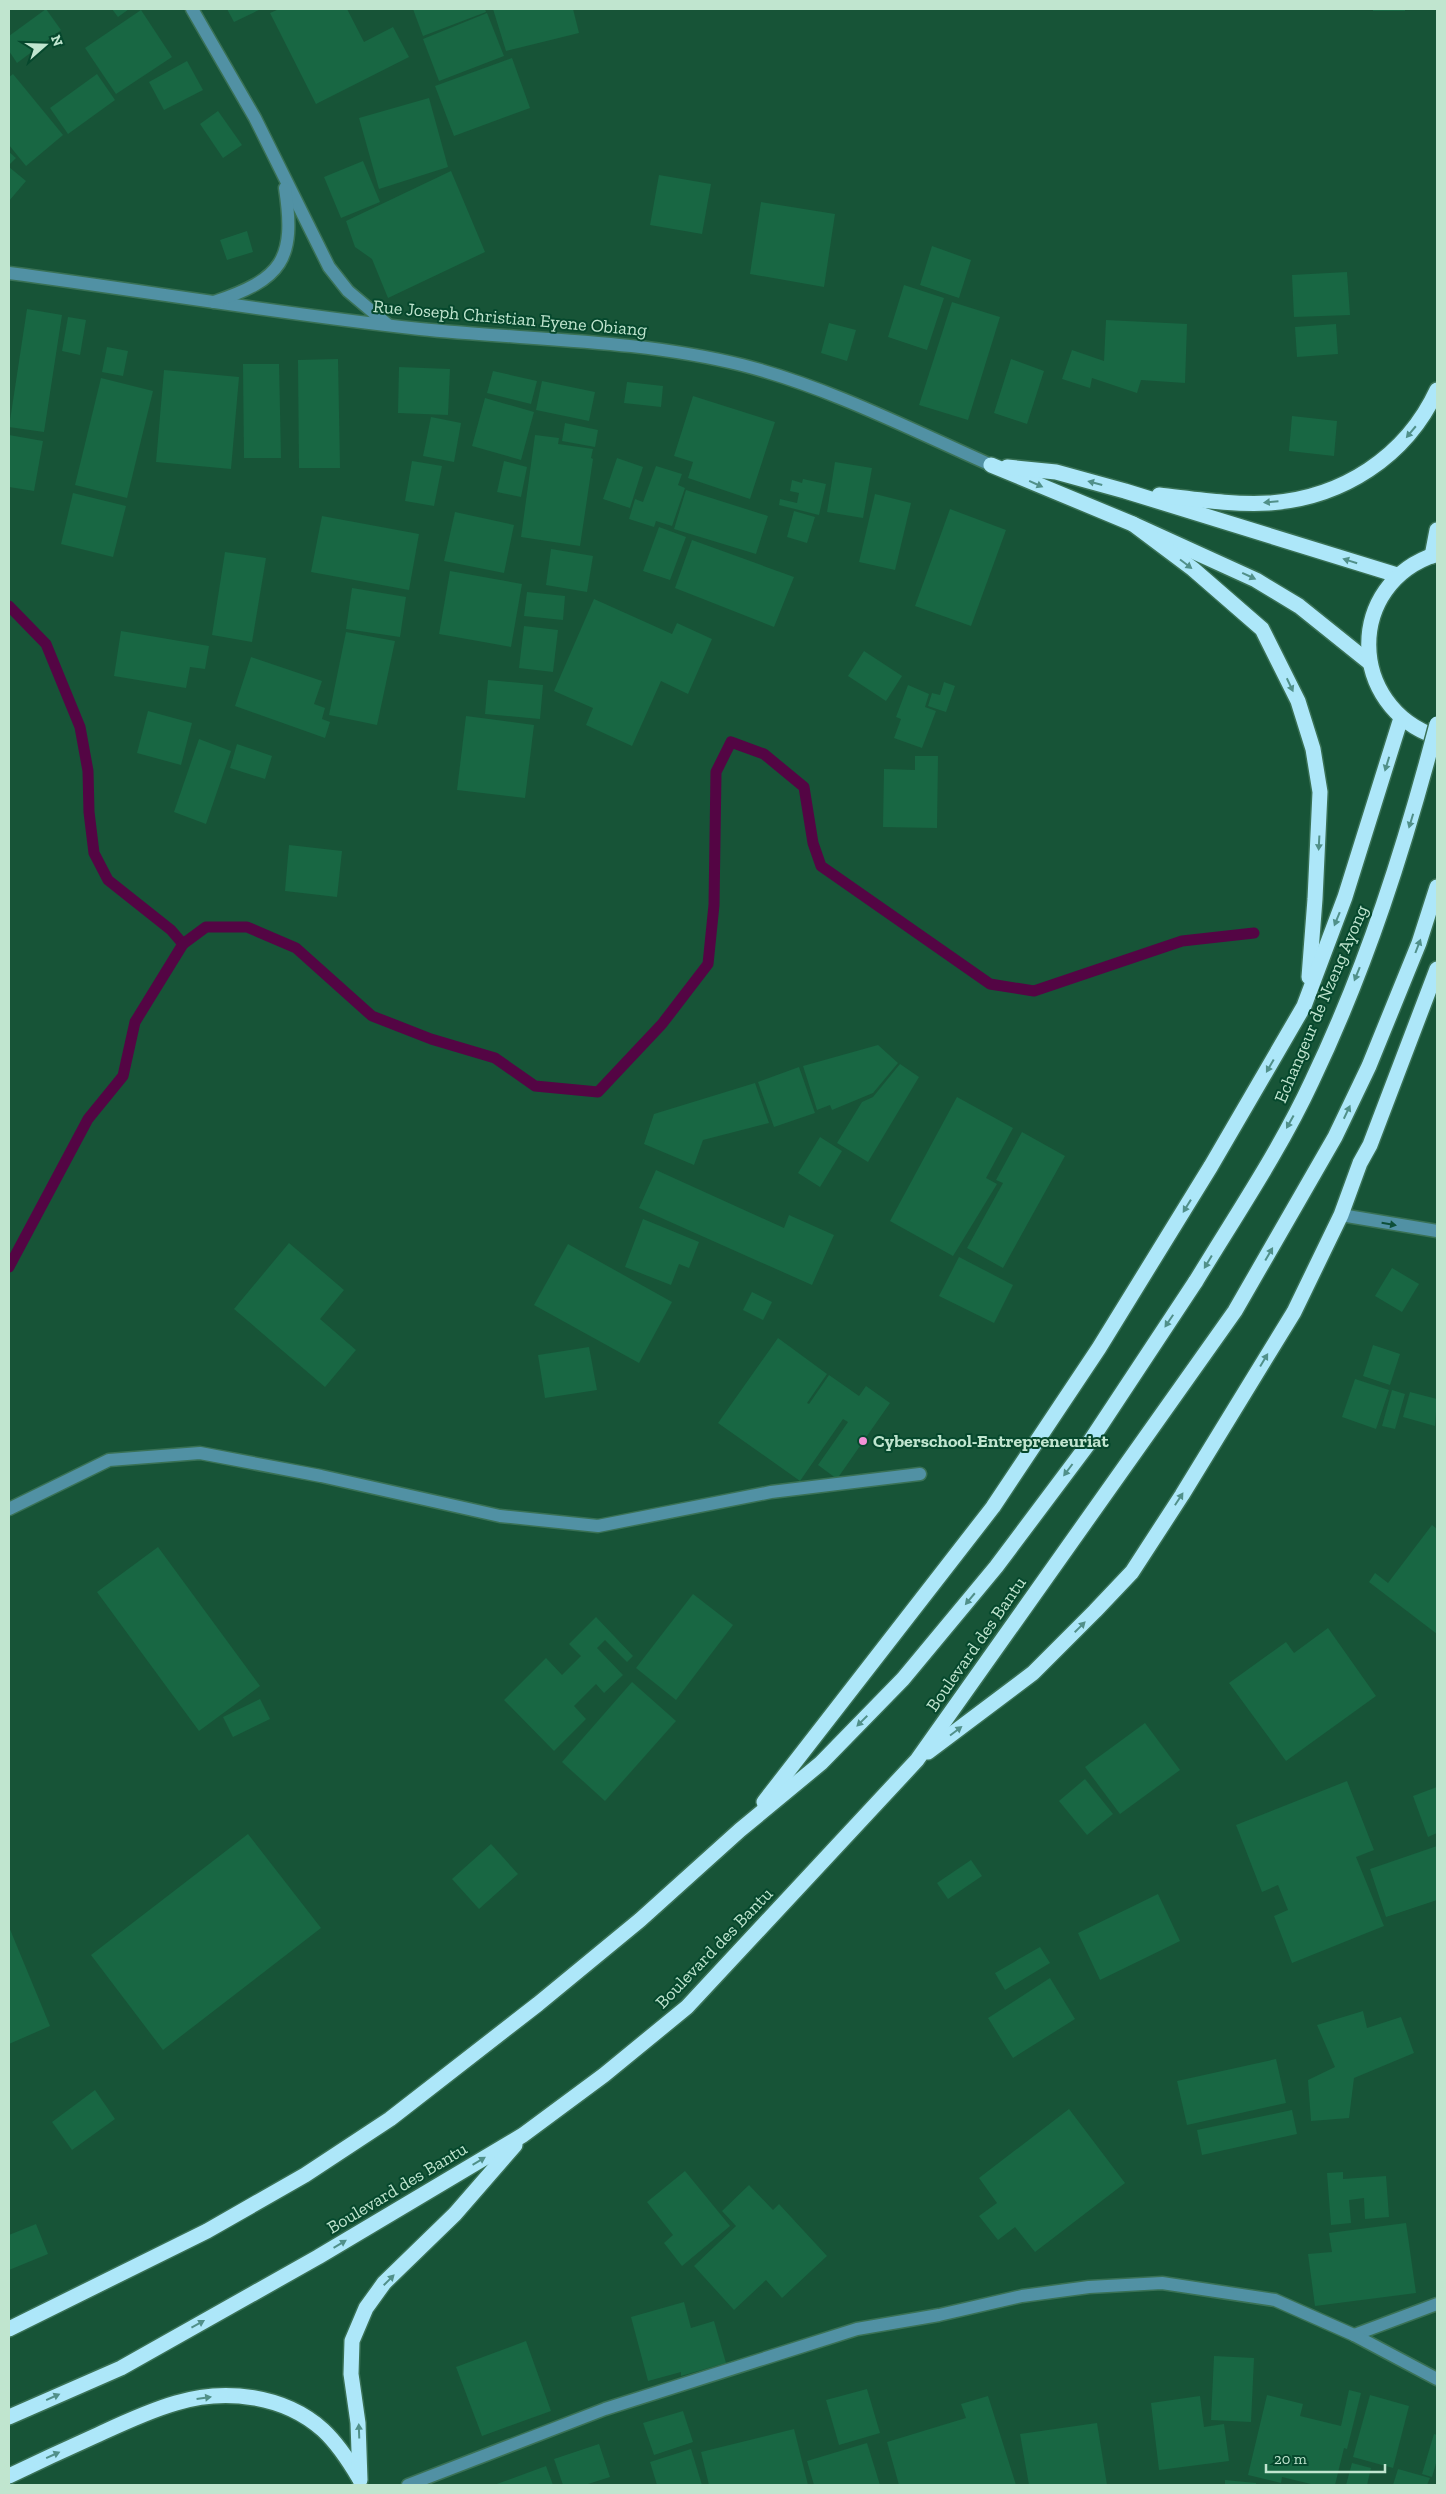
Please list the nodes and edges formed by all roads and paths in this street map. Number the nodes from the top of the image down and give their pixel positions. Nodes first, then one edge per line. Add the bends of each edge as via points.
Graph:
1 (192, 9) edge
2 (284, 176) junction
3 (9, 273) edge
4 (210, 303) junction
5 (389, 326) junction
6 (1437, 390) edge
7 (991, 465) junction
8 (1125, 492) junction
9 (1133, 524) junction
10 (1437, 530) edge
11 (1434, 555) edge
12 (1397, 575) junction
13 (1370, 663) junction
14 (1401, 718) junction
15 (1437, 724) edge
16 (1437, 737) edge
17 (1437, 887) edge
18 (1437, 969) edge
19 (1308, 992) junction
20 (1341, 1216) junction
21 (1437, 1231) edge
22 (1196, 1281) joint
23 (920, 1474) dead end
24 (9, 1509) edge
25 (916, 1760) junction
26 (747, 1824) junction
27 (523, 2135) junction
28 (1437, 2304) edge
29 (9, 2329) edge
30 (1354, 2335) junction
31 (1437, 2379) edge
32 (9, 2417) edge
33 (9, 2476) edge
34 (361, 2482) edge
35 (408, 2485) edge

1 - 2 street via 251,110
2 - 4 street via 289,244 276,271 246,291
2 - 5 street via 329,267 348,291
3 - 4 street, Rue Joseph Christian Eyene Obiang
4 - 5 street, Rue Joseph Christian Eyene Obiang
5 - 7 street, Rue Joseph Christian Eyene Obiang via 645,348 742,366 824,393
6 -> 8 highway via 1414,430 1386,459 1355,481 1314,496 1269,503 1222,502
8 -> 7 highway via 1056,472
7 -> 9 highway
12 -> 8 highway
9 -> 13 highway via 1256,580 1299,606
9 -> 19 highway via 1193,569 1262,630 1298,701 1320,792
10 - 11 highway
11 - 12 highway
12 - 13 highway via 1380,599 1370,625
13 - 14 highway via 1377,687
14 - 16 highway via 1420,731
14 -> 19 highway via 1346,897
15 -> 22 highway, Echangeur de Nzeng Ayong, bridge via 1412,819 1378,921 1312,1081 1263,1172
25 -> 17 highway, Boulevard des Bantu via 1236,1311 1335,1138 1361,1084 1419,943
18 - 20 highway
19 -> 26 highway via 1304,1006 1211,1166 1055,1417 993,1507
20 -> 21 street
25 -> 20 highway via 1033,1673 1132,1572 1294,1312
22 -> 26 highway, Boulevard des Bantu via 1089,1442 996,1568 902,1680 868,1715 821,1763
23 - 24 street via 771,1492 598,1526 500,1516 200,1452 109,1460
25 - 27 highway, Boulevard des Bantu via 687,2007 604,2075
26 - 29 highway, Boulevard des Bantu via 640,1920 390,2119 305,2175 207,2231
32 -> 27 highway, Boulevard des Bantu via 121,2368 318,2257
34 -> 27 highway via 351,2366 352,2341 366,2308 384,2284 455,2214
28 - 30 street
30 - 31 street
30 - 35 street via 1275,2300 1162,2283 1089,2287 1022,2296 857,2329 605,2409
33 -> 34 highway via 177,2402 243,2396 282,2406 323,2430 344,2453

